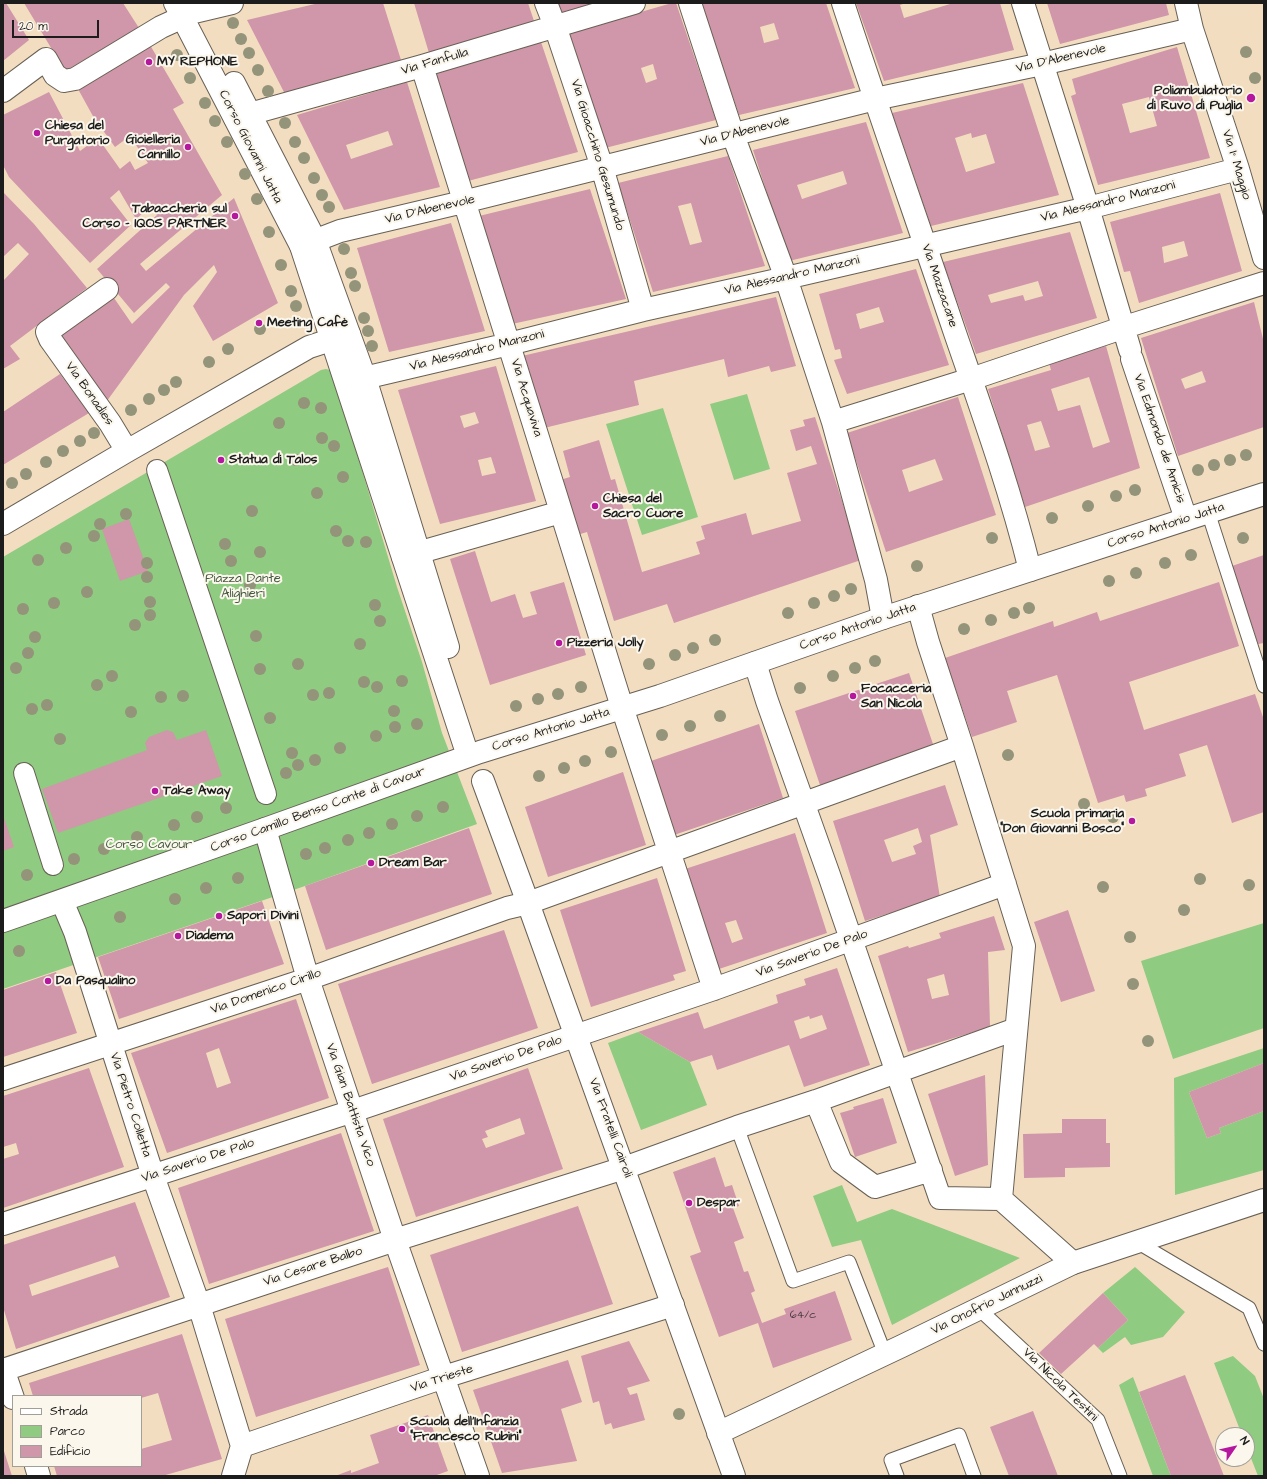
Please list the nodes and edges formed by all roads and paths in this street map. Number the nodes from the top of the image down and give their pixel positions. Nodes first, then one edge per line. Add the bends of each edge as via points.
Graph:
1 (232, 3) edge
2 (546, 3) edge
3 (634, 3) edge
4 (690, 3) edge
5 (843, 3) edge
6 (1023, 3) edge
7 (1186, 3) edge
8 (185, 9) edge
9 (555, 26) junction
10 (1192, 29) junction
11 (1042, 64) junction
12 (422, 66) junction
13 (3, 91) edge
14 (874, 99) junction
15 (243, 116) junction
16 (733, 135) junction
17 (602, 167) junction
18 (1238, 170) junction
19 (463, 202) junction
20 (1088, 208) junction
21 (308, 243) junction
22 (925, 245) junction
23 (1264, 258) edge
24 (786, 278) junction
25 (1264, 283) edge
26 (107, 289) dead end
27 (643, 310) junction
28 (1123, 328) junction
29 (340, 337) junction
30 (509, 344) junction
31 (355, 380) junction
32 (971, 380) junction
33 (833, 422) junction
34 (126, 451) junction
35 (157, 470) dead end
36 (1264, 494) edge
37 (561, 512) junction
38 (1208, 512) junction
39 (1186, 519) junction
40 (3, 524) edge
41 (411, 555) junction
42 (1030, 570) junction
43 (918, 606) junction
44 (883, 618) junction
45 (755, 663) junction
46 (1264, 686) edge
47 (622, 708) junction
48 (962, 746) junction
49 (466, 757) junction
50 (24, 773) dead end
51 (266, 794) dead end
52 (804, 803) junction
53 (265, 829) junction
54 (669, 851) junction
55 (53, 865) dead end
56 (1005, 884) junction
57 (62, 900) junction
58 (528, 903) junction
59 (3, 921) edge
60 (851, 940) junction
61 (308, 979) junction
62 (714, 989) junction
63 (1016, 1029) junction
64 (576, 1035) junction
65 (110, 1045) junction
66 (897, 1072) junction
67 (3, 1079) edge
68 (816, 1101) junction
69 (353, 1111) junction
70 (737, 1127) junction
71 (624, 1168) junction
72 (930, 1170) junction
73 (153, 1176) junction
74 (1001, 1199) junction
75 (1264, 1200) edge
76 (3, 1224) edge
77 (395, 1240) junction
78 (1137, 1242) junction
79 (1073, 1263) junction
80 (198, 1305) junction
81 (673, 1305) junction
82 (978, 1309) junction
83 (1264, 1344) edge
84 (885, 1354) junction
85 (3, 1369) edge
86 (444, 1377) junction
87 (12, 1395) edge
88 (718, 1433) junction
89 (242, 1446) junction
90 (233, 1476) edge
91 (478, 1476) edge
92 (734, 1476) edge
93 (897, 1476) edge
94 (974, 1476) edge
95 (1120, 1476) edge

1 - 8 street
2 - 9 street, Via Gioacchino Gesumundo
3 - 9 street, Via Fanfulla
4 - 16 street
5 - 14 street, Via Mazzacane
6 - 11 street, Via Edmondo de Amicis
7 - 10 street, Via I° Maggio
8 - 13 street via 161,27 75,79 64,81 55,75 46,59
8 - 15 street, Corso Giovanni Jatta
9 - 12 street, Via Fanfulla
9 - 17 street, Via Gioacchino Gesumundo
10 - 11 street, Via D'Abenevole
10 - 18 street, Via I° Maggio
11 - 14 street, Via D'Abenevole
11 - 20 street, Via Edmondo de Amicis
12 - 15 street, Via Fanfulla
12 - 19 street, Via Acquaviva
14 - 16 street, Via D'Abenevole
14 - 22 street, Via Mazzacane
15 - 21 street, Corso Giovanni Jatta
16 - 17 street, Via D'Abenevole
16 - 24 street
17 - 19 street, Via D'Abenevole
17 - 27 street, Via Gioacchino Gesumundo
18 - 20 street, Via Alessandro Manzoni
18 - 23 street, Via I° Maggio
19 - 21 street, Via D'Abenevole via 340,231
19 - 30 street, Via Acquaviva
20 - 22 street, Via Alessandro Manzoni
20 - 28 street, Via Edmondo de Amicis
21 - 29 street, Corso Giovanni Jatta
22 - 24 street, Via Alessandro Manzoni
22 - 32 street, Via Mazzacane
24 - 27 street, Via Alessandro Manzoni
24 - 33 street
25 - 28 street
26 - 34 street, Via Bonadies via 47,332 110,423
27 - 30 street, Via Alessandro Manzoni
28 - 32 street
28 - 39 street, Via Edmondo de Amicis
29 - 31 street
29 - 34 street via 310,347
30 - 31 street, Via Alessandro Manzoni
30 - 37 street, Via Acquaviva
31 - 41 street
32 - 33 street
32 - 42 street, Via Mazzacane via 1020,528
33 - 44 street via 876,580
34 - 40 street
35 - 51 street
36 - 38 street, Corso Antonio Jatta
37 - 41 street
37 - 47 street, Via Acquaviva
38 - 39 street, Corso Antonio Jatta
38 - 46 lane
39 - 42 street, Corso Antonio Jatta
41 - 49 street
42 - 43 street, Corso Antonio Jatta
43 - 44 street, Corso Antonio Jatta
43 - 48 street
44 - 45 street, Corso Antonio Jatta
45 - 47 street, Corso Antonio Jatta
45 - 52 street
47 - 49 street, Corso Antonio Jatta
47 - 54 street, Via Acquaviva
48 - 52 street, Via Domenico Cirillo
48 - 56 street
49 - 53 street, Corso Camillo Benso Conte di Cavour
49 - 58 street, Via Fratelli Cairoli via 486,772 483,781
50 - 55 street
52 - 54 street, Via Domenico Cirillo
52 - 60 street
53 - 57 street, Corso Camillo Benso Conte di Cavour
53 - 61 street, Via Gian Battista Vico
54 - 58 street, Via Domenico Cirillo
54 - 62 street, Via Acquaviva
56 - 60 street, Via Saverio De Palo
56 - 63 street via 1024,946
57 - 59 street, Corso Camillo Benso Conte di Cavour
57 - 65 street, Via Pietro Colletta via 75,932
58 - 61 street, Via Domenico Cirillo via 507,908
58 - 64 street, Via Fratelli Cairoli
60 - 62 street, Via Saverio De Palo
60 - 66 street
61 - 65 street, Via Domenico Cirillo
61 - 69 street, Via Gian Battista Vico
62 - 64 street, Via Saverio De Palo
63 - 66 street, Via Cesare Balbo
63 - 74 street
64 - 69 street, Via Saverio De Palo
64 - 71 street, Via Fratelli Cairoli
65 - 67 street, Via Domenico Cirillo
65 - 73 street, Via Pietro Colletta
66 - 68 street, Via Cesare Balbo
66 - 72 street
68 - 70 street, Via Cesare Balbo
68 - 72 street via 841,1162 875,1187
69 - 73 street, Via Saverio De Palo
69 - 77 street, Via Gian Battista Vico
70 - 71 street, Via Cesare Balbo
70 - 84 lane via 793,1281 849,1262
71 - 77 street, Via Cesare Balbo
71 - 81 street, Via Fratelli Cairoli
72 - 74 street via 940,1198
73 - 76 street, Via Saverio De Palo
73 - 80 street, Via Pietro Colletta
74 - 79 street
75 - 78 street, Via Onofrio Jannuzzi
77 - 80 street, Via Cesare Balbo
77 - 86 street, Via Gian Battista Vico
78 - 79 street, Via Onofrio Jannuzzi
78 - 83 lane via 1249,1308
79 - 82 street, Via Onofrio Jannuzzi
80 - 85 street, Via Cesare Balbo
80 - 89 street, Via Pietro Colletta
81 - 86 street, Via Trieste
81 - 88 street, Via Fratelli Cairoli
82 - 84 street, Via Onofrio Jannuzzi
82 - 95 lane, Via Nicola Testini via 1098,1420
84 - 88 street, Via Onofrio Jannuzzi
85 - 87 street
86 - 89 street, Via Trieste
86 - 91 street, Via Gian Battista Vico
88 - 92 street, Via Fratelli Cairoli
89 - 90 street
93 - 94 lane via 891,1460 959,1434

